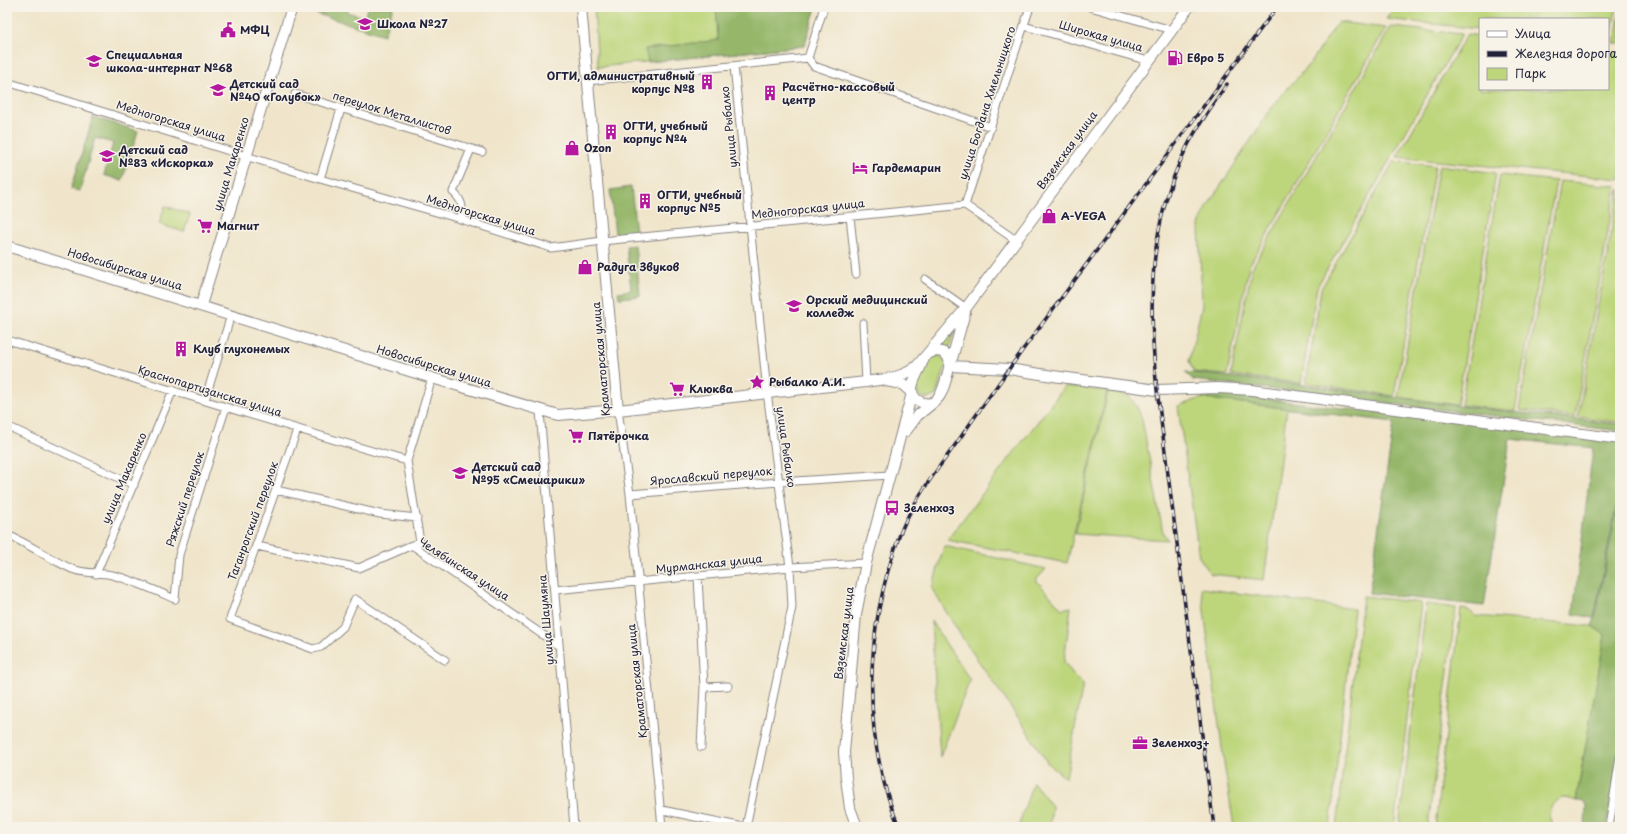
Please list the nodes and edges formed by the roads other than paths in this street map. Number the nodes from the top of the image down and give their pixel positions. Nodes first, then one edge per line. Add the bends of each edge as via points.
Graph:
1 (292, 7) edge
2 (580, 7) edge
3 (824, 7) edge
4 (1030, 7) edge
5 (1093, 7) edge
6 (1189, 7) edge
7 (1024, 26) junction
8 (1172, 30) junction
9 (808, 58) junction
10 (1149, 61) junction
11 (734, 66) junction
12 (587, 81) junction
13 (7, 82) edge
14 (295, 94) dead end
15 (341, 109) junction
16 (992, 127) junction
17 (471, 149) junction
18 (482, 152) dead end
19 (246, 155) junction
20 (320, 179) junction
21 (965, 205) junction
22 (850, 216) junction
23 (461, 220) junction
24 (750, 226) junction
25 (602, 240) junction
26 (1017, 241) junction
27 (7, 246) edge
28 (856, 274) dead end
29 (925, 280) dead end
30 (201, 305) junction
31 (966, 308) junction
32 (231, 315) junction
33 (863, 323) dead end
34 (7, 340) edge
35 (926, 356) junction
36 (950, 366) junction
37 (432, 378) junction
38 (866, 382) junction
39 (173, 390) junction
40 (767, 392) junction
41 (912, 393) junction
42 (205, 400) junction
43 (935, 401) junction
44 (226, 407) junction
45 (618, 410) junction
46 (540, 411) junction
47 (7, 426) edge
48 (297, 430) junction
49 (1620, 438) edge
50 (899, 445) junction
51 (407, 461) junction
52 (890, 475) junction
53 (779, 482) junction
54 (134, 485) junction
55 (276, 490) junction
56 (630, 494) junction
57 (417, 518) junction
58 (7, 534) edge
59 (412, 545) junction
60 (257, 546) junction
61 (866, 563) junction
62 (790, 567) junction
63 (96, 574) junction
64 (698, 576) junction
65 (639, 582) junction
66 (555, 590) junction
67 (559, 646) junction
68 (445, 660) dead end
69 (728, 686) dead end
70 (704, 687) junction
71 (701, 747) dead end
72 (1620, 757) edge
73 (662, 810) junction
74 (574, 827) edge
75 (662, 827) edge
76 (742, 827) edge
77 (746, 827) edge
78 (857, 827) edge
79 (1609, 827) edge

1 - 19 main road, улица Макаренко
2 - 12 main road, Краматорская улица
3 - 9 street
4 - 7 street, улица Богдана Хмельницкого
5 - 8 street
6 - 8 main road, Вяземская улица
7 - 10 street, Широкая улица
7 - 16 street, улица Богдана Хмельницкого
8 - 10 main road, Вяземская улица
9 - 11 street
9 - 16 street via 814,66
10 - 26 main road, Вяземская улица
11 - 12 street
11 - 24 street, улица Рыбалко
12 - 25 main road, Краматорская улица
13 - 19 street, Медногорская улица
14 - 15 street, переулок Металлистов
15 - 17 street, переулок Металлистов
15 - 20 street
16 - 21 street, улица Богдана Хмельницкого
17 - 18 street, переулок Металлистов
17 - 23 street via 453,192 460,198 463,207
19 - 20 street, Медногорская улица
19 - 30 main road, улица Макаренко
20 - 23 street, Медногорская улица
21 - 22 street, Медногорская улица
21 - 26 street
22 - 24 street, Медногорская улица
22 - 28 street
23 - 25 street, Медногорская улица via 551,248
24 - 25 street, Медногорская улица
24 - 40 street, улица Рыбалко
25 - 45 main road, Краматорская улица
26 - 31 main road, Вяземская улица
27 - 30 main road, Новосибирская улица
29 - 31 street
30 - 32 main road, Новосибирская улица
31 - 35 main road, Вяземская улица
31 - 36 main road
32 - 37 main road, Новосибирская улица
32 - 42 street
33 - 38 street
34 - 39 street, Краснопартизанская улица
35 - 36 main road via 932,352 942,352 949,358
35 - 38 main road via 909,372
35 - 41 main road via 913,382
36 - 43 main road via 942,393
36 - 49 main road via 1009,369 1157,390 1252,390
37 - 46 main road, Новосибирская улица
37 - 51 street
38 - 40 main road, Новосибирская улица
38 - 41 main road via 895,382 907,387
39 - 42 street, Краснопартизанская улица
39 - 54 street, улица Макаренко
40 - 45 main road, Новосибирская улица
40 - 53 street, улица Рыбалко
41 - 43 main road via 921,402
41 - 50 main road
42 - 44 street, Краснопартизанская улица
43 - 50 main road via 913,420
44 - 48 street, Краснопартизанская улица
44 - 63 street, Ряжский переулок via 179,555 175,599 125,579
45 - 46 main road, Новосибирская улица via 558,416
45 - 56 street, Краматорская улица
46 - 66 street, улица Шаумяна
47 - 54 street
48 - 51 street, Краснопартизанская улица
48 - 55 street, Таганрогский переулок
50 - 52 main road, Вяземская улица
51 - 57 street
52 - 53 street, Ярославский переулок
52 - 61 main road, Вяземская улица
53 - 56 street, Ярославский переулок
53 - 62 street, улица Рыбалко
54 - 63 street, улица Макаренко
55 - 57 street via 380,514
55 - 60 street, Таганрогский переулок
56 - 65 street, Краматорская улица
57 - 59 street via 420,542
58 - 63 street via 72,568
59 - 60 street, Челябинская улица via 359,568
59 - 67 street, Челябинская улица
60 - 68 street, Таганрогский переулок via 230,620 313,649 321,647 343,627 355,599
61 - 62 street, Мурманская улица
61 - 78 main road, Вяземская улица via 856,614 844,752 850,808
62 - 64 street, Мурманская улица
62 - 77 street, улица Рыбалко via 792,608
64 - 65 street, Мурманская улица
64 - 70 street
65 - 66 street, Мурманская улица
65 - 73 street, Краматорская улица
66 - 67 street, улица Шаумяна
67 - 74 street, улица Шаумяна
69 - 70 street
70 - 71 street
72 - 79 street
73 - 75 street, Краматорская улица
73 - 76 street

